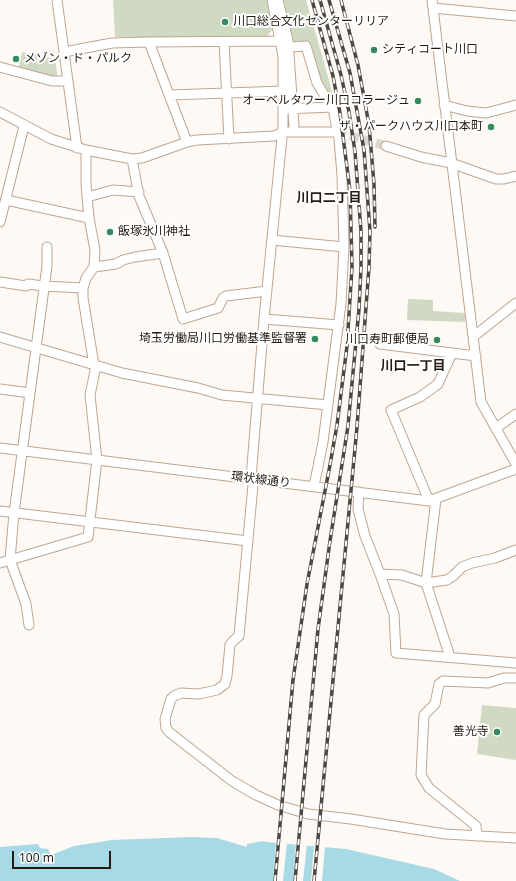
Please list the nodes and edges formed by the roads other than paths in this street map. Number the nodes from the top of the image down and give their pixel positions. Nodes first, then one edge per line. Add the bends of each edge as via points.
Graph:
1 (57, 0) edge
2 (272, 0) edge
3 (278, 0) edge
4 (433, 4) edge
5 (516, 16) edge
6 (281, 41) junction
7 (149, 42) junction
8 (224, 42) junction
9 (289, 47) junction
10 (64, 52) junction
11 (0, 67) edge
12 (68, 81) junction
13 (284, 92) junction
14 (227, 93) junction
15 (170, 95) junction
16 (444, 105) junction
17 (516, 105) edge
18 (331, 106) junction
19 (284, 109) junction
20 (294, 109) junction
21 (0, 112) edge
22 (24, 126) junction
23 (294, 126) junction
24 (337, 131) junction
25 (283, 132) junction
26 (229, 138) junction
27 (187, 142) junction
28 (386, 146) tunnel mouth
29 (77, 148) junction
30 (86, 150) junction
31 (132, 159) junction
32 (451, 163) junction
33 (516, 176) edge
34 (139, 192) junction
35 (87, 197) junction
36 (6, 200) junction
37 (89, 218) junction
38 (0, 222) edge
39 (272, 240) junction
40 (47, 247) dead end
41 (344, 247) junction
42 (163, 253) junction
43 (94, 267) junction
44 (0, 282) edge
45 (43, 286) junction
46 (83, 288) junction
47 (267, 291) junction
48 (516, 303) edge
49 (264, 319) junction
50 (339, 325) junction
51 (0, 337) edge
52 (473, 337) junction
53 (380, 344) dead end
54 (36, 347) junction
55 (452, 353) junction
56 (476, 356) junction
57 (95, 366) junction
58 (0, 389) edge
59 (30, 393) junction
60 (258, 399) junction
61 (328, 405) junction
62 (516, 414) edge
63 (496, 428) junction
64 (0, 448) edge
65 (23, 451) junction
66 (97, 460) junction
67 (516, 464) edge
68 (516, 469) edge
69 (251, 478) junction
70 (314, 486) junction
71 (359, 492) junction
72 (433, 500) junction
73 (0, 511) edge
74 (14, 512) junction
75 (90, 522) junction
76 (248, 541) junction
77 (516, 550) edge
78 (10, 560) junction
79 (0, 562) edge
80 (380, 574) junction
81 (426, 583) junction
82 (29, 625) dead end
83 (450, 657) junction
84 (516, 663) edge
85 (516, 678) edge
86 (477, 836) junction
87 (516, 838) edge

1 - 10 street
2 - 6 street
3 - 9 street
4 - 5 street
4 - 16 street
6 - 8 street
6 - 9 street
6 - 13 street
7 - 8 street
7 - 10 street via 112,43
7 - 15 street
8 - 14 street
9 - 18 street via 306,46 317,83
9 - 20 street
10 - 12 street
11 - 12 street via 52,81
12 - 29 street
13 - 14 street
13 - 19 street
14 - 15 street
14 - 26 street
15 - 27 street
16 - 17 street via 486,113
16 - 32 street
18 - 20 street
18 - 24 street
19 - 20 street
19 - 25 street
20 - 23 street
21 - 22 street
22 - 29 street
22 - 36 street
23 - 24 street
23 - 25 street
24 - 25 street via 329,136
24 - 41 street via 344,206
25 - 26 street via 274,136
25 - 39 street
26 - 27 street
27 - 31 street
28 - 32 street
29 - 30 street
30 - 31 street
30 - 35 street
31 - 34 street
32 - 33 street via 496,179
32 - 52 street
34 - 35 street via 113,190
34 - 42 street
35 - 37 street
36 - 37 street
36 - 38 street
37 - 43 street via 95,250
39 - 41 street
39 - 47 street
40 - 45 street
41 - 50 street
42 - 43 street
42 - 47 street via 184,319 218,308 226,296
43 - 46 street
44 - 45 street
45 - 46 street
45 - 54 street
46 - 57 street
47 - 49 street
48 - 52 street
49 - 50 street
49 - 60 street
50 - 61 street
51 - 54 street
52 - 56 street
53 - 55 street
54 - 57 street
54 - 59 street
55 - 56 street
55 - 72 street via 438,384 420,397 390,410
56 - 63 street via 481,402
57 - 60 street via 222,395
57 - 66 street via 90,395
58 - 59 street
59 - 65 street
60 - 61 street
60 - 69 street
61 - 70 street
62 - 63 street
63 - 67 street
64 - 65 street, 環状線通り
65 - 66 street, 環状線通り
65 - 74 street
66 - 69 street, 環状線通り
66 - 75 street
68 - 72 street, 環状線通り
69 - 70 street, 環状線通り
69 - 76 street via 254,485
70 - 71 street, 環状線通り
71 - 72 street, 環状線通り
71 - 80 street via 358,509 365,536
72 - 81 street
73 - 74 street
74 - 75 street
74 - 78 street
75 - 76 street
75 - 78 street via 88,537
76 - 86 street via 239,636 230,646 225,684 217,690 198,694 180,693 171,699 166,719 166,728 169,732 232,781 278,805 308,814 445,834
77 - 81 street via 462,567 447,580
78 - 79 street
78 - 82 street via 26,604
80 - 81 street via 402,575
80 - 83 street via 394,614 396,653
81 - 83 street
83 - 84 street
85 - 86 street via 504,678 488,683 443,680 439,684 435,704 424,715 421,775 430,788 476,826
86 - 87 street

